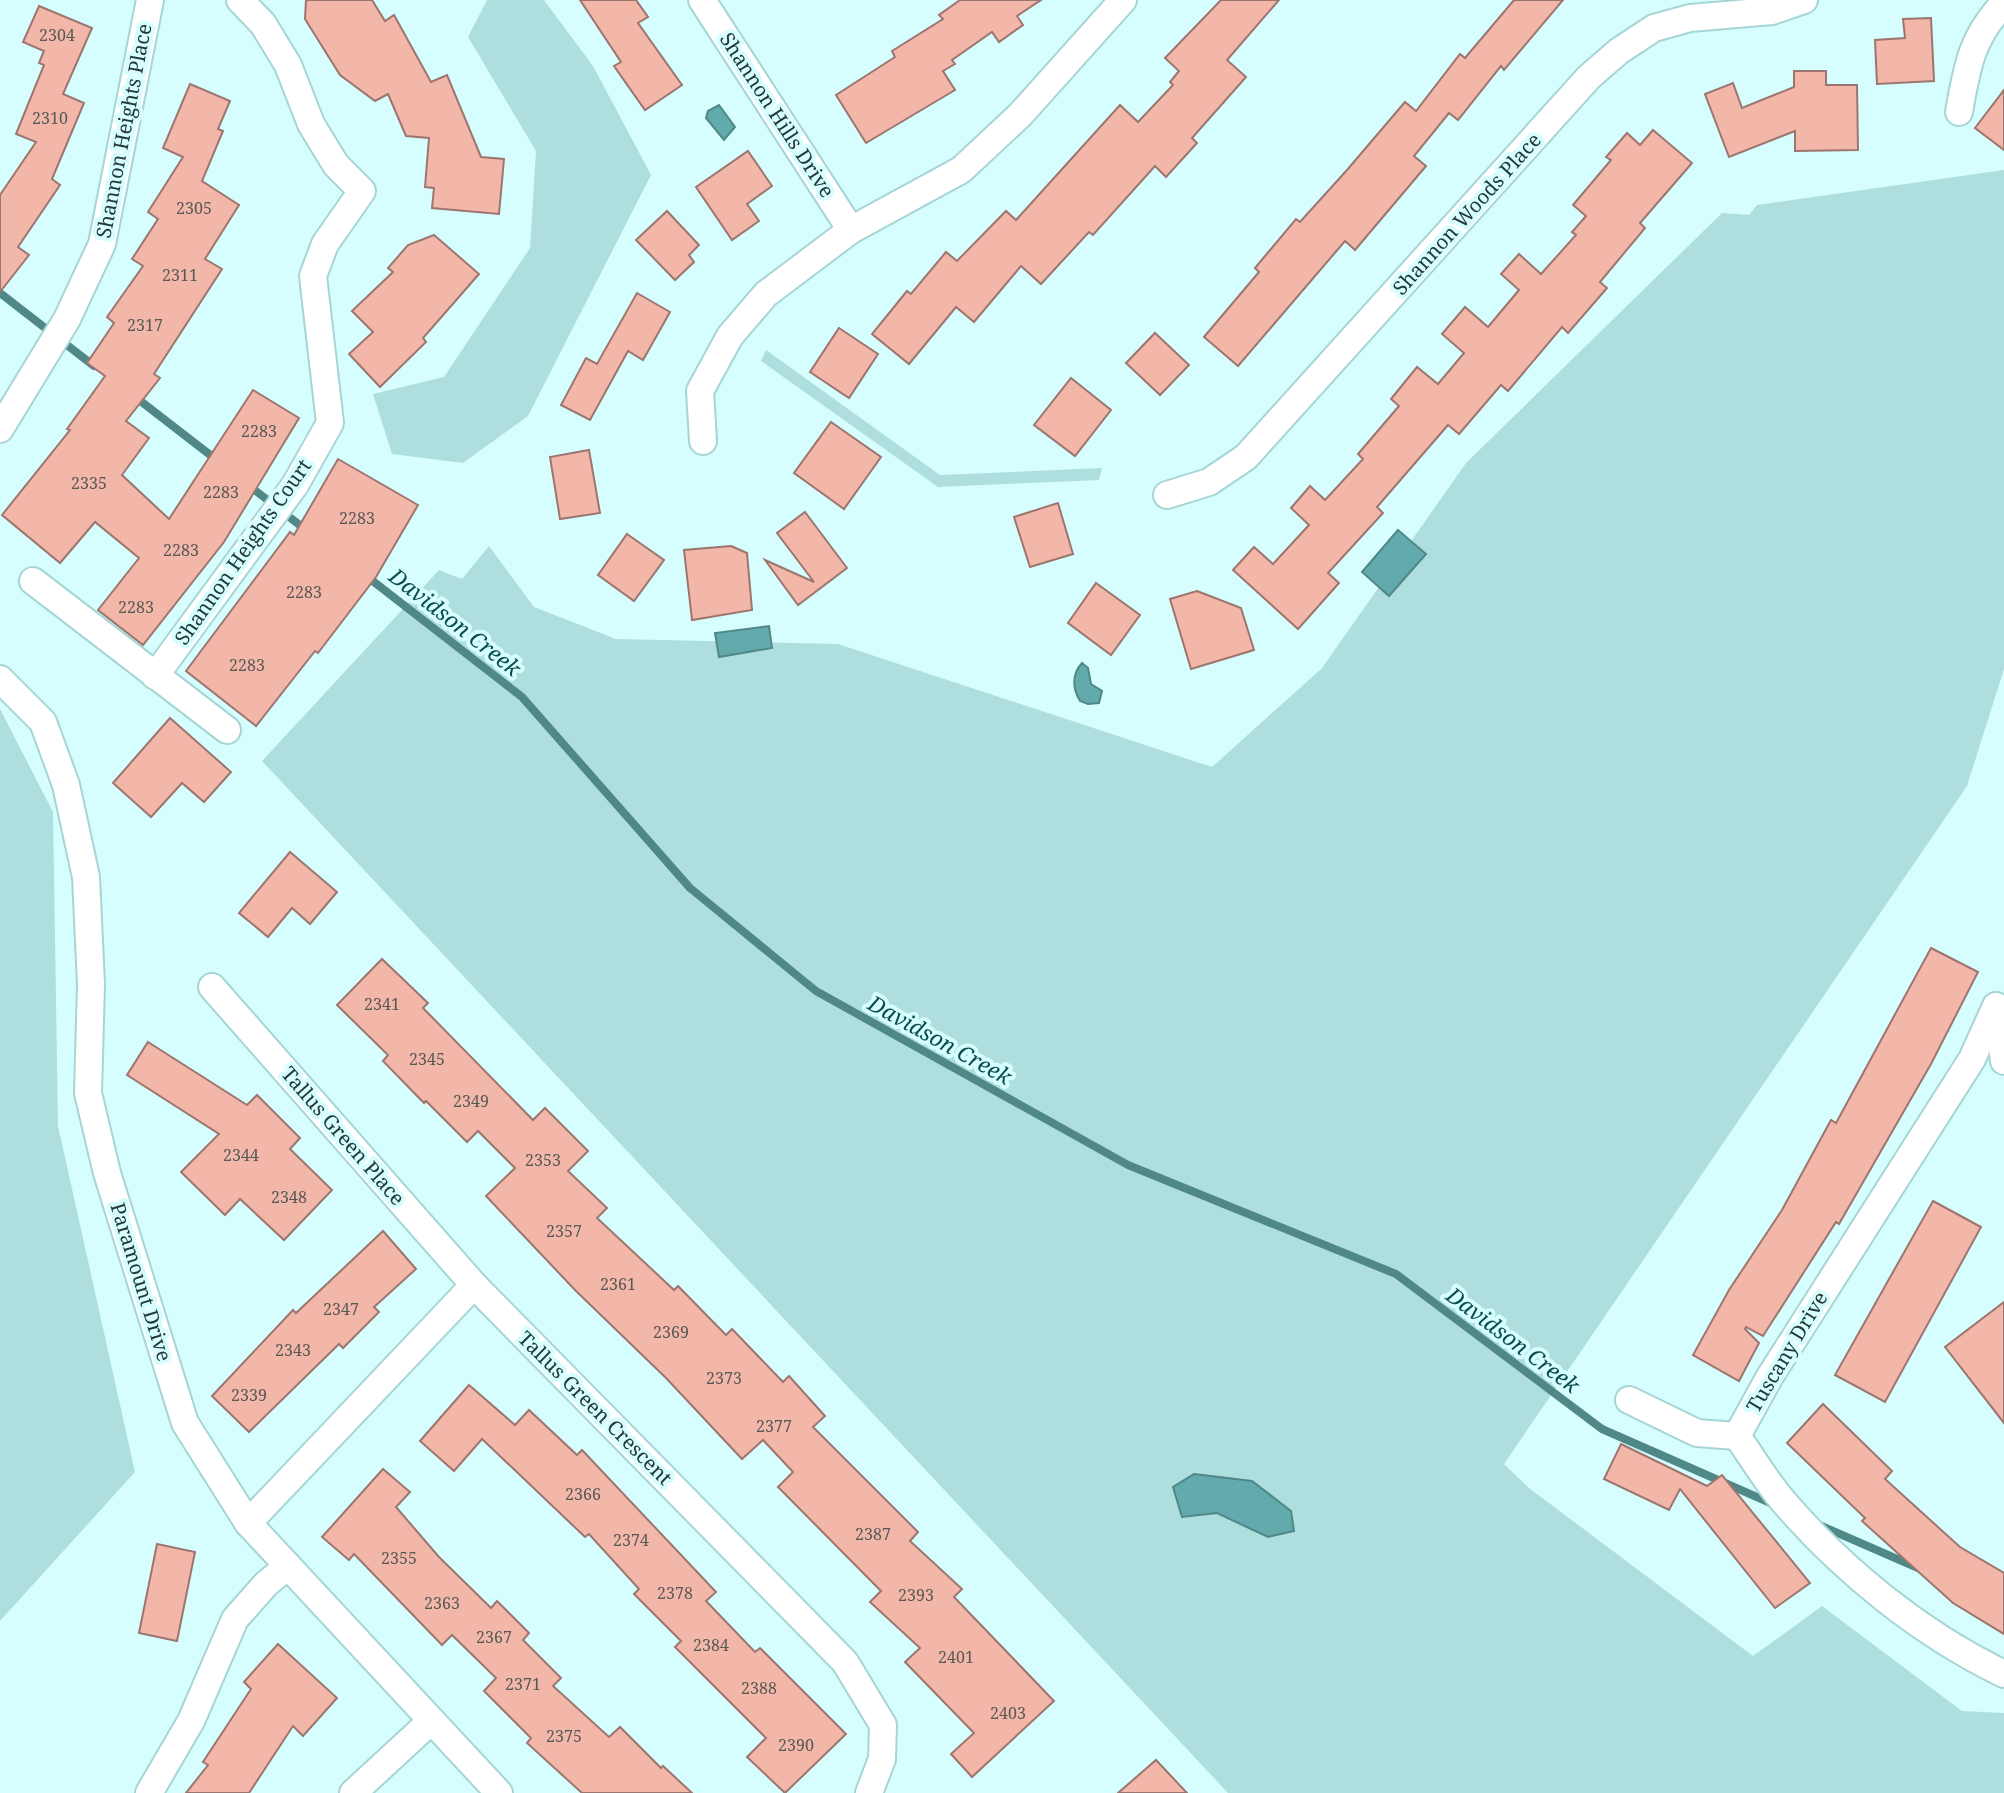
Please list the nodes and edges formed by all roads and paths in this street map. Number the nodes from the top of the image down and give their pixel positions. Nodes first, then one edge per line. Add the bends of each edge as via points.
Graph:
1 (150, 0) edge
2 (240, 0) edge
3 (702, 0) edge
4 (1123, 0) edge
5 (1804, 0) edge
6 (2004, 3) edge
7 (1959, 112) dead end
8 (851, 230) junction
9 (0, 429) edge
10 (703, 441) dead end
11 (1167, 495) dead end
12 (33, 581) dead end
13 (155, 676) junction
14 (0, 679) edge
15 (227, 730) dead end
16 (212, 987) dead end
17 (2004, 1061) edge
18 (474, 1285) junction
19 (1629, 1400) dead end
20 (1737, 1436) junction
21 (248, 1523) junction
22 (288, 1566) junction
23 (2004, 1674) edge
24 (431, 1721) junction
25 (874, 1792) edge
26 (149, 1793) edge
27 (353, 1793) edge
28 (499, 1793) edge

1 - 9 street, Shannon Heights Place via 102,244 67,319
2 - 13 street, Shannon Heights Court via 263,24 288,65 311,124 336,165 362,191 325,244 313,276 330,423 295,485
3 - 8 street, Shannon Hills Drive
4 - 8 street via 1020,115 961,170
5 - 11 street, Shannon Woods Place via 1772,11 1654,28 1619,51 1589,77 1246,457 1209,482
6 - 7 street via 1969,53
8 - 10 street via 766,294 730,336 700,391
12 - 13 street
13 - 15 street
14 - 21 street, Paramount Drive via 43,722 66,785 86,877 91,984 88,1093 107,1173 185,1423
16 - 18 street, Tallus Green Place
17 - 20 street, Tuscany Drive via 1996,1006 1972,1059
18 - 21 street
18 - 25 street, Tallus Green Crescent via 845,1662 883,1725
19 - 20 street via 1697,1433
20 - 23 street, Tuscany Drive via 1781,1499 1841,1563 1962,1653
21 - 22 street, Paramount Drive
22 - 24 street, Paramount Drive
22 - 26 street via 235,1619 191,1721
24 - 27 street
24 - 28 street, Paramount Drive

